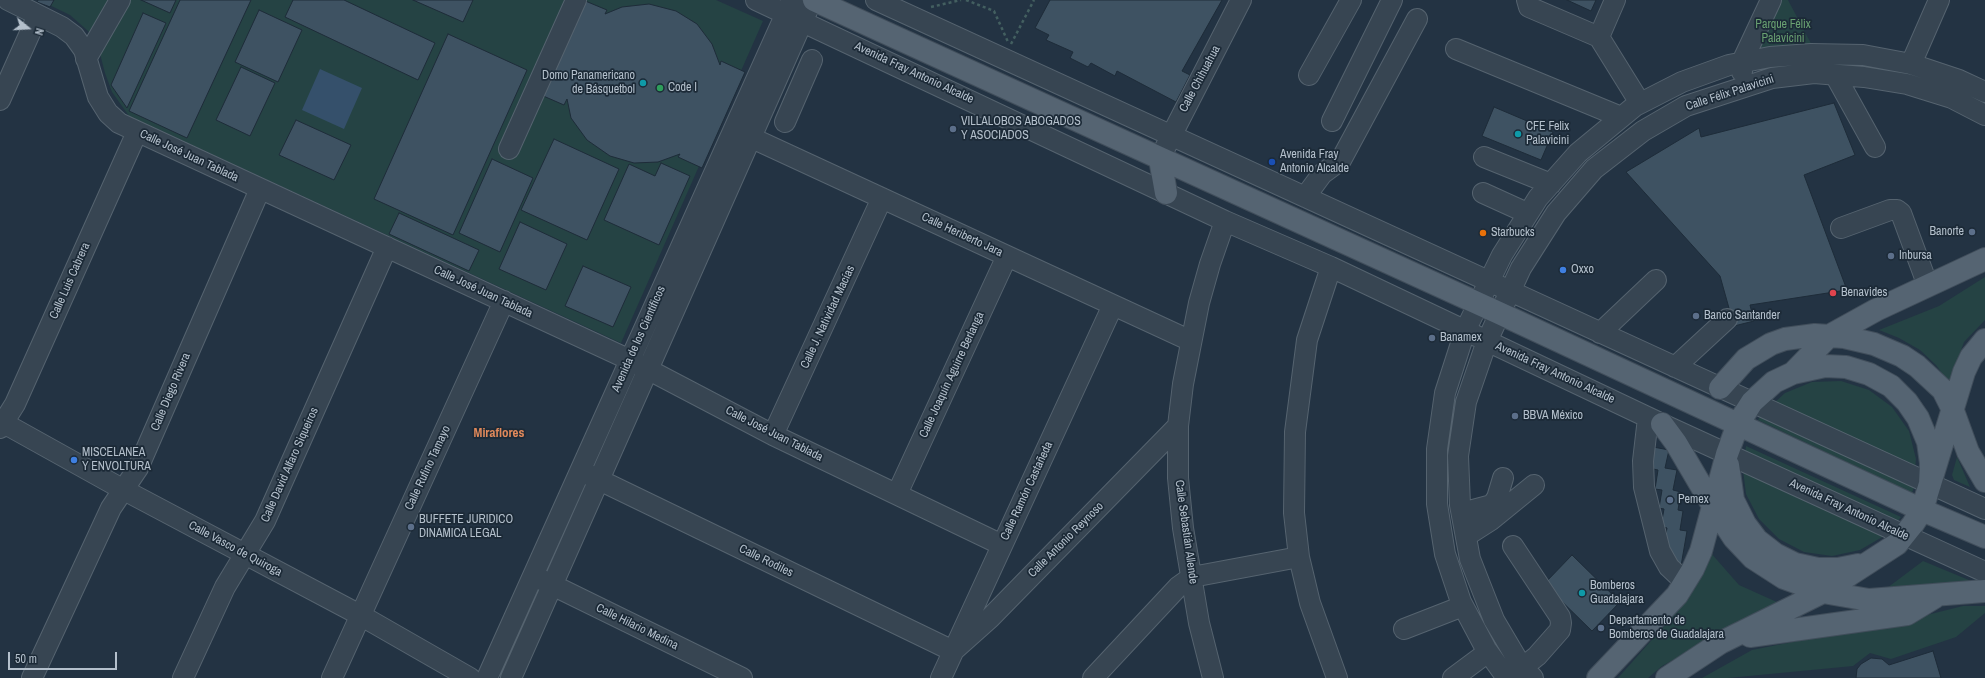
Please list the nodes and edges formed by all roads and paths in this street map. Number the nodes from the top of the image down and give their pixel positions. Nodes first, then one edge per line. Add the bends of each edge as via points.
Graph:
1 (8, 0) edge
2 (120, 0) edge
3 (576, 0) edge
4 (756, 0) edge
5 (813, 0) edge
6 (876, 0) edge
7 (962, 0) edge
8 (966, 0) edge
9 (1034, 0) edge
10 (1241, 0) edge
11 (1351, 0) edge
12 (1392, 0) edge
13 (1527, 0) edge
14 (1615, 0) edge
15 (1771, 0) edge
16 (1939, 0) edge
17 (931, 6) dead end
18 (793, 11) edge
19 (38, 15) junction
20 (1417, 19) dead end
21 (1599, 37) junction
22 (1456, 49) dead end
23 (86, 59) junction
24 (812, 60) dead end
25 (1742, 62) junction
26 (1911, 64) junction
27 (1309, 75) dead end
28 (1835, 75) junction
29 (774, 84) junction
30 (1742, 87) junction
31 (1985, 92) edge
32 (797, 94) junction
33 (0, 100) edge
34 (1640, 102) junction
35 (1985, 115) edge
36 (1621, 117) junction
37 (1332, 121) dead end
38 (785, 122) dead end
39 (137, 132) junction
40 (742, 134) junction
41 (1170, 135) junction
42 (1875, 147) dead end
43 (509, 149) dead end
44 (1489, 152) dead end
45 (1160, 159) junction
46 (1555, 178) junction
47 (260, 188) junction
48 (1166, 193) junction
49 (1484, 193) dead end
50 (1305, 197) junction
51 (882, 198) junction
52 (1527, 213) junction
53 (1225, 221) junction
54 (1841, 228) dead end
55 (387, 247) junction
56 (1007, 256) junction
57 (1985, 259) edge
58 (1331, 268) junction
59 (1656, 280) dead end
60 (1488, 281) junction
61 (1928, 286) junction
62 (1509, 291) junction
63 (504, 301) junction
64 (1477, 303) junction
65 (1113, 305) junction
66 (1499, 313) junction
67 (1727, 319) dead end
68 (1465, 331) junction
69 (1600, 332) junction
70 (1829, 336) junction
71 (1985, 340) edge
72 (1191, 341) junction
73 (1487, 341) junction
74 (630, 360) junction
75 (1675, 367) junction
76 (649, 370) junction
77 (1793, 373) junction
78 (1720, 388) junction
79 (1752, 402) junction
80 (1952, 408) junction
81 (1655, 421) junction
82 (1, 424) edge
83 (1738, 424) junction
84 (1178, 426) junction
85 (773, 435) junction
86 (1727, 454) junction
87 (580, 471) junction
88 (1503, 478) dead end
89 (599, 480) junction
90 (1985, 481) edge
91 (1930, 484) junction
92 (1534, 485) dead end
93 (124, 490) junction
94 (897, 494) junction
95 (1713, 506) junction
96 (1985, 509) edge
97 (1922, 510) junction
98 (1462, 513) junction
99 (1466, 536) junction
100 (1904, 536) junction
101 (1985, 537) edge
102 (1002, 545) junction
103 (1513, 546) dead end
104 (245, 554) junction
105 (1299, 557) junction
106 (1864, 563) junction
107 (1985, 572) edge
108 (533, 576) junction
109 (1192, 577) junction
110 (1685, 582) junction
111 (552, 585) junction
112 (1985, 591) edge
113 (1823, 592) junction
114 (1940, 594) junction
115 (1463, 606) junction
116 (360, 614) junction
117 (1404, 629) dead end
118 (1729, 639) junction
119 (953, 651) junction
120 (1488, 652) junction
121 (1518, 675) edge
122 (32, 678) edge
123 (183, 678) edge
124 (332, 678) edge
125 (470, 678) edge
126 (487, 678) edge
127 (511, 678) edge
128 (742, 678) edge
129 (940, 678) edge
130 (1093, 678) edge
131 (1213, 678) edge
132 (1337, 678) edge
133 (1453, 678) edge
134 (1598, 678) edge
135 (1667, 678) edge

1 - 19 street, Calle José Juan Tablada
2 - 23 street via 114,15
3 - 43 street
4 - 18 street, Avenida Fray Antonio Alcalde
5 - 18 street, Avenida de los Científicos
5 - 45 main road, Avenida Fray Antonio Alcalde
6 - 41 street
7 - 17 path
8 - 9 path via 994,11 1010,46
10 - 41 street, Calle Chihuahua
11 - 27 street
12 - 37 street
13 - 21 street via 1529,7
14 - 21 street
15 - 25 street
16 - 26 street
18 - 29 street, Avenida de los Científicos
18 - 40 street, Avenida de los Científicos
18 - 48 street, Avenida Fray Antonio Alcalde
19 - 23 street, Calle José Juan Tablada via 74,36 84,50
19 - 33 street
20 - 50 street via 1341,160 1322,174
21 - 34 street
22 - 36 street
23 - 39 street, Calle José Juan Tablada via 98,97 108,113 119,123
24 - 32 street
25 - 26 street, Calle Félix Palavicini via 1811,54 1863,55
25 - 30 street
25 - 34 street, Calle Félix Palavicini via 1682,82
26 - 31 street, Calle Félix Palavicini via 1959,80
28 - 30 street, Calle Félix Palavicini via 1814,73 1772,78
28 - 35 street, Calle Félix Palavicini via 1907,84 1952,98
28 - 42 street
29 - 32 street
29 - 40 street, Avenida de los Científicos
30 - 62 street, Calle Félix Palavicini via 1686,106 1643,130 1594,170 1556,213
32 - 38 street
34 - 36 street, Calle Félix Palavicini
36 - 46 street, Calle Félix Palavicini via 1578,153
39 - 47 street, Calle José Juan Tablada
39 - 82 street, Calle Luis Cabrera via 15,404
40 - 51 street, Calle Heriberto Jara
40 - 74 street, Avenida de los Científicos
40 - 76 street, Avenida de los Científicos
41 - 45 street, Calle Chihuahua
41 - 50 street
44 - 46 street
45 - 48 main road
45 - 64 main road, Avenida Fray Antonio Alcalde
46 - 52 street, Calle Félix Palavicini
47 - 55 street, Calle José Juan Tablada
47 - 93 street, Calle Diego Rivera via 138,468
48 - 53 street, Avenida Fray Antonio Alcalde
49 - 52 street
50 - 60 street
51 - 56 street, Calle Heriberto Jara
51 - 85 street, Calle J. Natividad Macías
52 - 60 street, Calle Félix Palavicini
53 - 58 street, Avenida Fray Antonio Alcalde
53 - 72 street, Calle Sebastián Allende via 1210,264
54 - 61 street via 1890,210 1897,210 1901,213
55 - 63 street, Calle José Juan Tablada
55 - 104 street, Calle David Alfaro Siqueiros via 265,521
56 - 65 street, Calle Heriberto Jara
56 - 94 street, Calle Joaquín Aguirre Berlanga
57 - 61 main road
58 - 68 street, Avenida Fray Antonio Alcalde
58 - 105 street via 1307,340 1295,432 1294,513
59 - 69 street
60 - 62 street
60 - 64 street, Calle Félix Palavicini
61 - 70 main road via 1876,310
62 - 66 street, Calle Félix Palavicini
62 - 69 street
63 - 74 street, Calle José Juan Tablada
63 - 116 street, Calle Rufino Tamayo
64 - 66 main road, Avenida Fray Antonio Alcalde
64 - 68 street, Calle Félix Palavicini
65 - 72 street, Calle Heriberto Jara
65 - 102 street, Calle Ramón Castañeda
66 - 73 street, Calle Félix Palavicini
66 - 83 main road, Avenida Fray Antonio Alcalde
67 - 75 street
68 - 73 street, Avenida Fray Antonio Alcalde
68 - 115 street, Calle Félix Palavicini via 1445,393 1436,449 1437,504 1444,547
69 - 75 street
70 - 77 main road
70 - 78 main road via 1800,336 1771,344 1746,359
70 - 80 main road via 1859,339 1902,356 1931,377 1943,390
71 - 80 main road via 1971,357
72 - 84 street, Calle Sebastián Allende
73 - 81 street, Avenida Fray Antonio Alcalde
73 - 98 street, Calle Félix Palavicini via 1466,402 1458,456
74 - 76 street, Calle José Juan Tablada
74 - 87 street, Avenida de los Científicos
75 - 78 street
76 - 85 street, Calle José Juan Tablada
76 - 89 street, Avenida de los Científicos
77 - 79 main road via 1774,382
77 - 91 main road via 1825,366 1846,367 1869,374 1891,386 1918,418 1931,463
78 - 79 street
79 - 83 main road
79 - 91 street
80 - 90 main road via 1968,452
80 - 91 main road
81 - 86 street, Avenida Fray Antonio Alcalde
81 - 95 main road via 1676,443
81 - 110 street via 1643,460 1646,494 1660,552 1669,567
82 - 93 street, Calle Vasco de Quiroga
83 - 86 main road
83 - 97 main road, Avenida Fray Antonio Alcalde
84 - 109 street, Calle Sebastián Allende via 1178,478 1183,528
84 - 119 street, Calle Antonio Reynoso via 990,618
85 - 94 street, Calle José Juan Tablada
86 - 95 main road
86 - 100 street, Avenida Fray Antonio Alcalde
86 - 106 main road via 1728,479 1733,500 1757,540 1775,554 1795,564 1818,569 1838,569
87 - 89 street, Calle Rodiles
87 - 108 street, Avenida de los Científicos
88 - 98 street via 1492,505
89 - 111 street, Avenida de los Científicos
89 - 119 street, Calle Rodiles
91 - 96 street
91 - 97 main road
92 - 99 street via 1491,520
93 - 104 street, Calle Vasco de Quiroga
93 - 122 street, Calle Diego Rivera via 111,508
94 - 102 street, Calle José Juan Tablada
95 - 110 main road via 1701,551
95 - 113 main road via 1734,538 1753,558 1784,578
97 - 100 main road
97 - 101 main road, Avenida Fray Antonio Alcalde
98 - 99 street, Calle Félix Palavicini
99 - 121 street, Calle Félix Palavicini via 1470,559
100 - 106 main road via 1882,555
100 - 107 street, Avenida Fray Antonio Alcalde
102 - 119 street, Calle Ramón Castañeda
103 - 121 street via 1560,617 1561,624 1560,630
104 - 116 street, Calle Vasco de Quiroga
104 - 123 street, Calle David Alfaro Siqueiros via 225,587
105 - 109 street
105 - 132 street via 1310,602
106 - 113 main road
108 - 111 street, Calle Hilario Medina
108 - 126 street, Avenida de los Científicos
109 - 130 street via 1178,588
109 - 131 street, Calle Sebastián Allende via 1199,623
110 - 134 main road via 1677,595
111 - 127 street, Avenida de los Científicos
111 - 128 street, Calle Hilario Medina
112 - 114 main road
113 - 114 main road via 1869,600
113 - 118 main road
114 - 118 main road via 1907,614
115 - 117 street
115 - 120 street, Calle Félix Palavicini
116 - 124 street, Calle Rufino Tamayo
116 - 125 street, Calle Vasco de Quiroga
118 - 135 main road
119 - 129 street, Calle Ramón Castañeda
120 - 121 street, Calle Félix Palavicini
120 - 133 street

